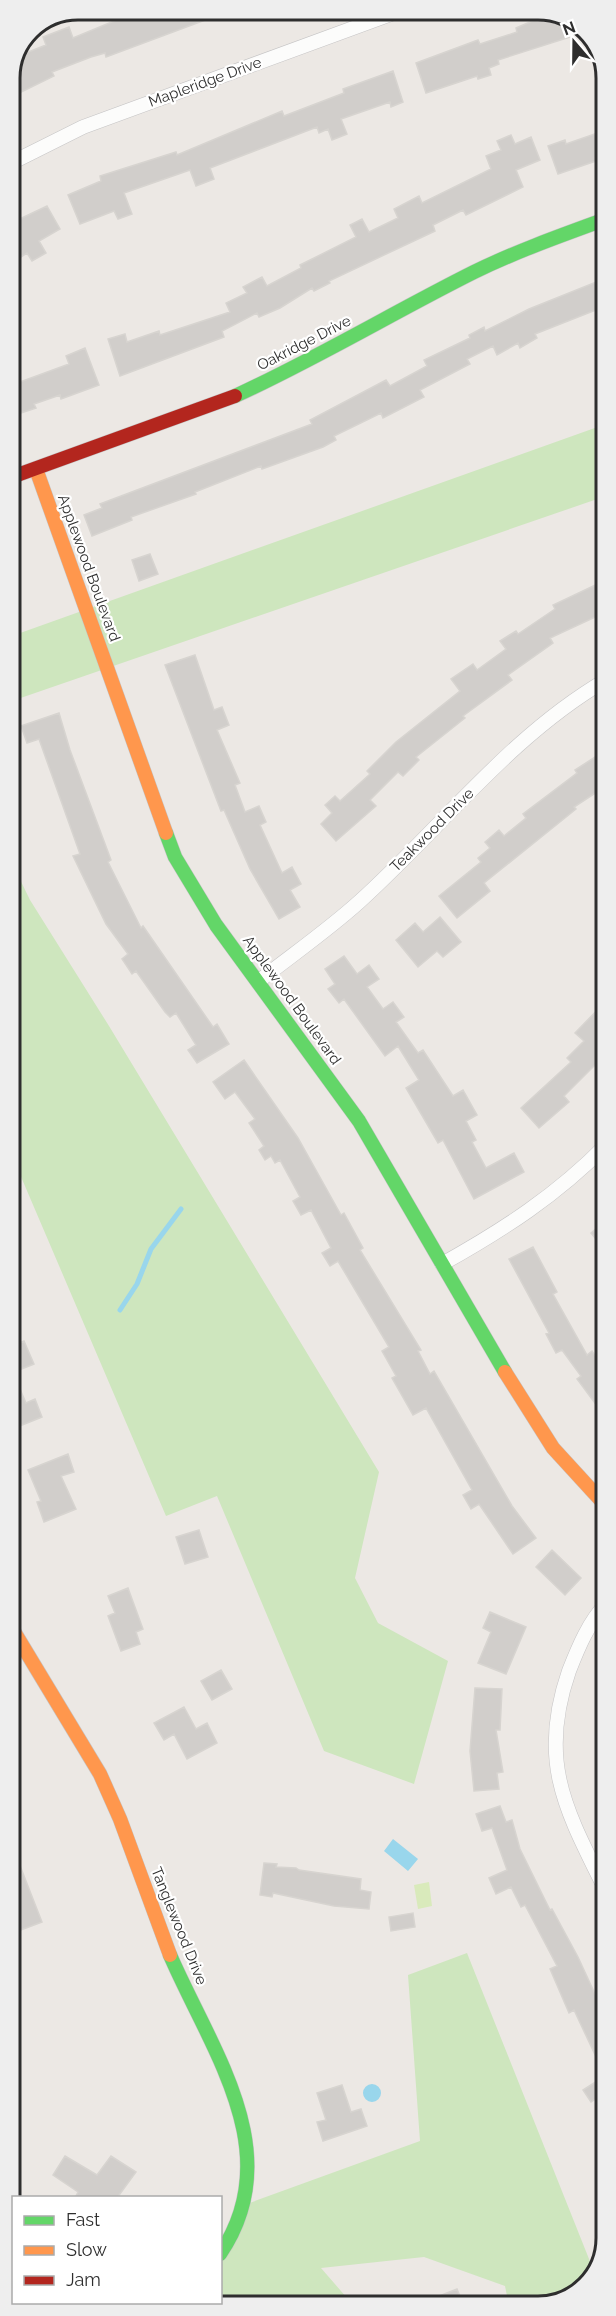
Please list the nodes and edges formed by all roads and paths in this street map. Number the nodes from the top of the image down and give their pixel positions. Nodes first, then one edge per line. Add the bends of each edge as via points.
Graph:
1 (375, 20) edge
2 (20, 158) edge
3 (597, 222) edge
4 (36, 470) junction
5 (20, 475) edge
6 (597, 686) edge
7 (259, 981) junction
8 (597, 1153) edge
9 (442, 1264) junction
10 (597, 1496) edge
11 (597, 1618) edge
12 (20, 1641) edge
13 (597, 1872) edge
14 (222, 2251) edge

1 - 2 street, Mapleridge Drive via 83,127
3 - 4 street, Oakridge Drive via 476,272 235,396
4 - 5 street, Oakridge Drive
4 - 7 street, Applewood Boulevard via 175,857 211,917
6 - 7 street, Teakwood Drive via 517,746 358,903
7 - 9 street, Applewood Boulevard via 359,1121
8 - 9 street via 520,1219
9 - 10 street, Applewood Boulevard via 529,1414 553,1448
11 - 13 street via 578,1646 561,1694 556,1730 557,1775 567,1811
12 - 14 street, Tanglewood Drive via 110,1796 173,1962 244,2130 249,2159 248,2189 237,2226

